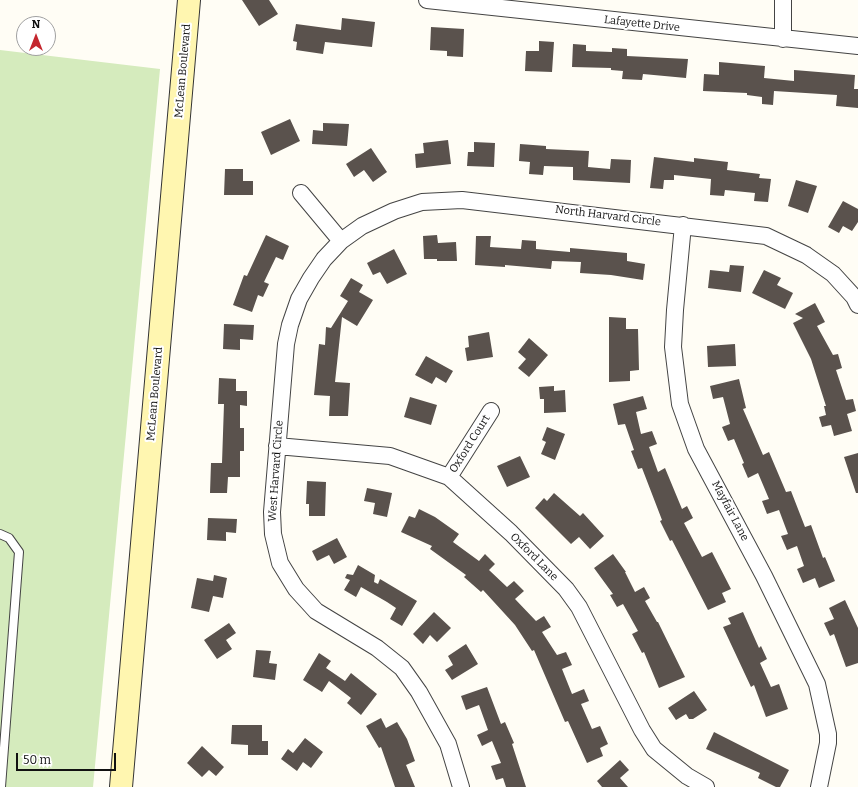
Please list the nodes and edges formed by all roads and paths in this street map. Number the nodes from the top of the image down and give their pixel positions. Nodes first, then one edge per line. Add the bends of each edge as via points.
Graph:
1 (189, 0) edge
2 (427, 0) edge
3 (783, 0) edge
4 (783, 39) junction
5 (858, 46) edge
6 (301, 193) dead end
7 (683, 225) junction
8 (341, 241) junction
9 (858, 305) edge
10 (491, 411) dead end
11 (277, 446) junction
12 (449, 477) junction
13 (0, 534) edge
14 (4, 708) edge
15 (1, 787) edge
16 (121, 787) edge
17 (461, 787) edge
18 (706, 787) edge
19 (819, 787) edge

1 - 16 main road, McLean Boulevard
2 - 4 street, Lafayette Drive
3 - 4 street
4 - 5 street, Lafayette Drive
6 - 8 street
7 - 8 street, North Harvard Circle via 485,202 442,200 422,202 394,211 362,226
7 - 9 street, North Harvard Circle via 766,236 806,255 833,274
7 - 19 street, Mayfair Lane via 674,310 673,347 680,404 696,449 764,576 817,684 828,734
8 - 11 street, West Harvard Circle via 311,278 299,299 290,325
10 - 12 street, Oxford Court
11 - 12 street, Oxford Lane via 390,456
11 - 17 street, West Harvard Circle via 272,512 273,534 280,563 296,589 316,611 377,648 402,668 419,692 448,744
12 - 18 street, Oxford Lane via 511,533 566,588 590,627 654,749 687,776
13 - 14 lane via 9,538 19,552
14 - 15 lane

